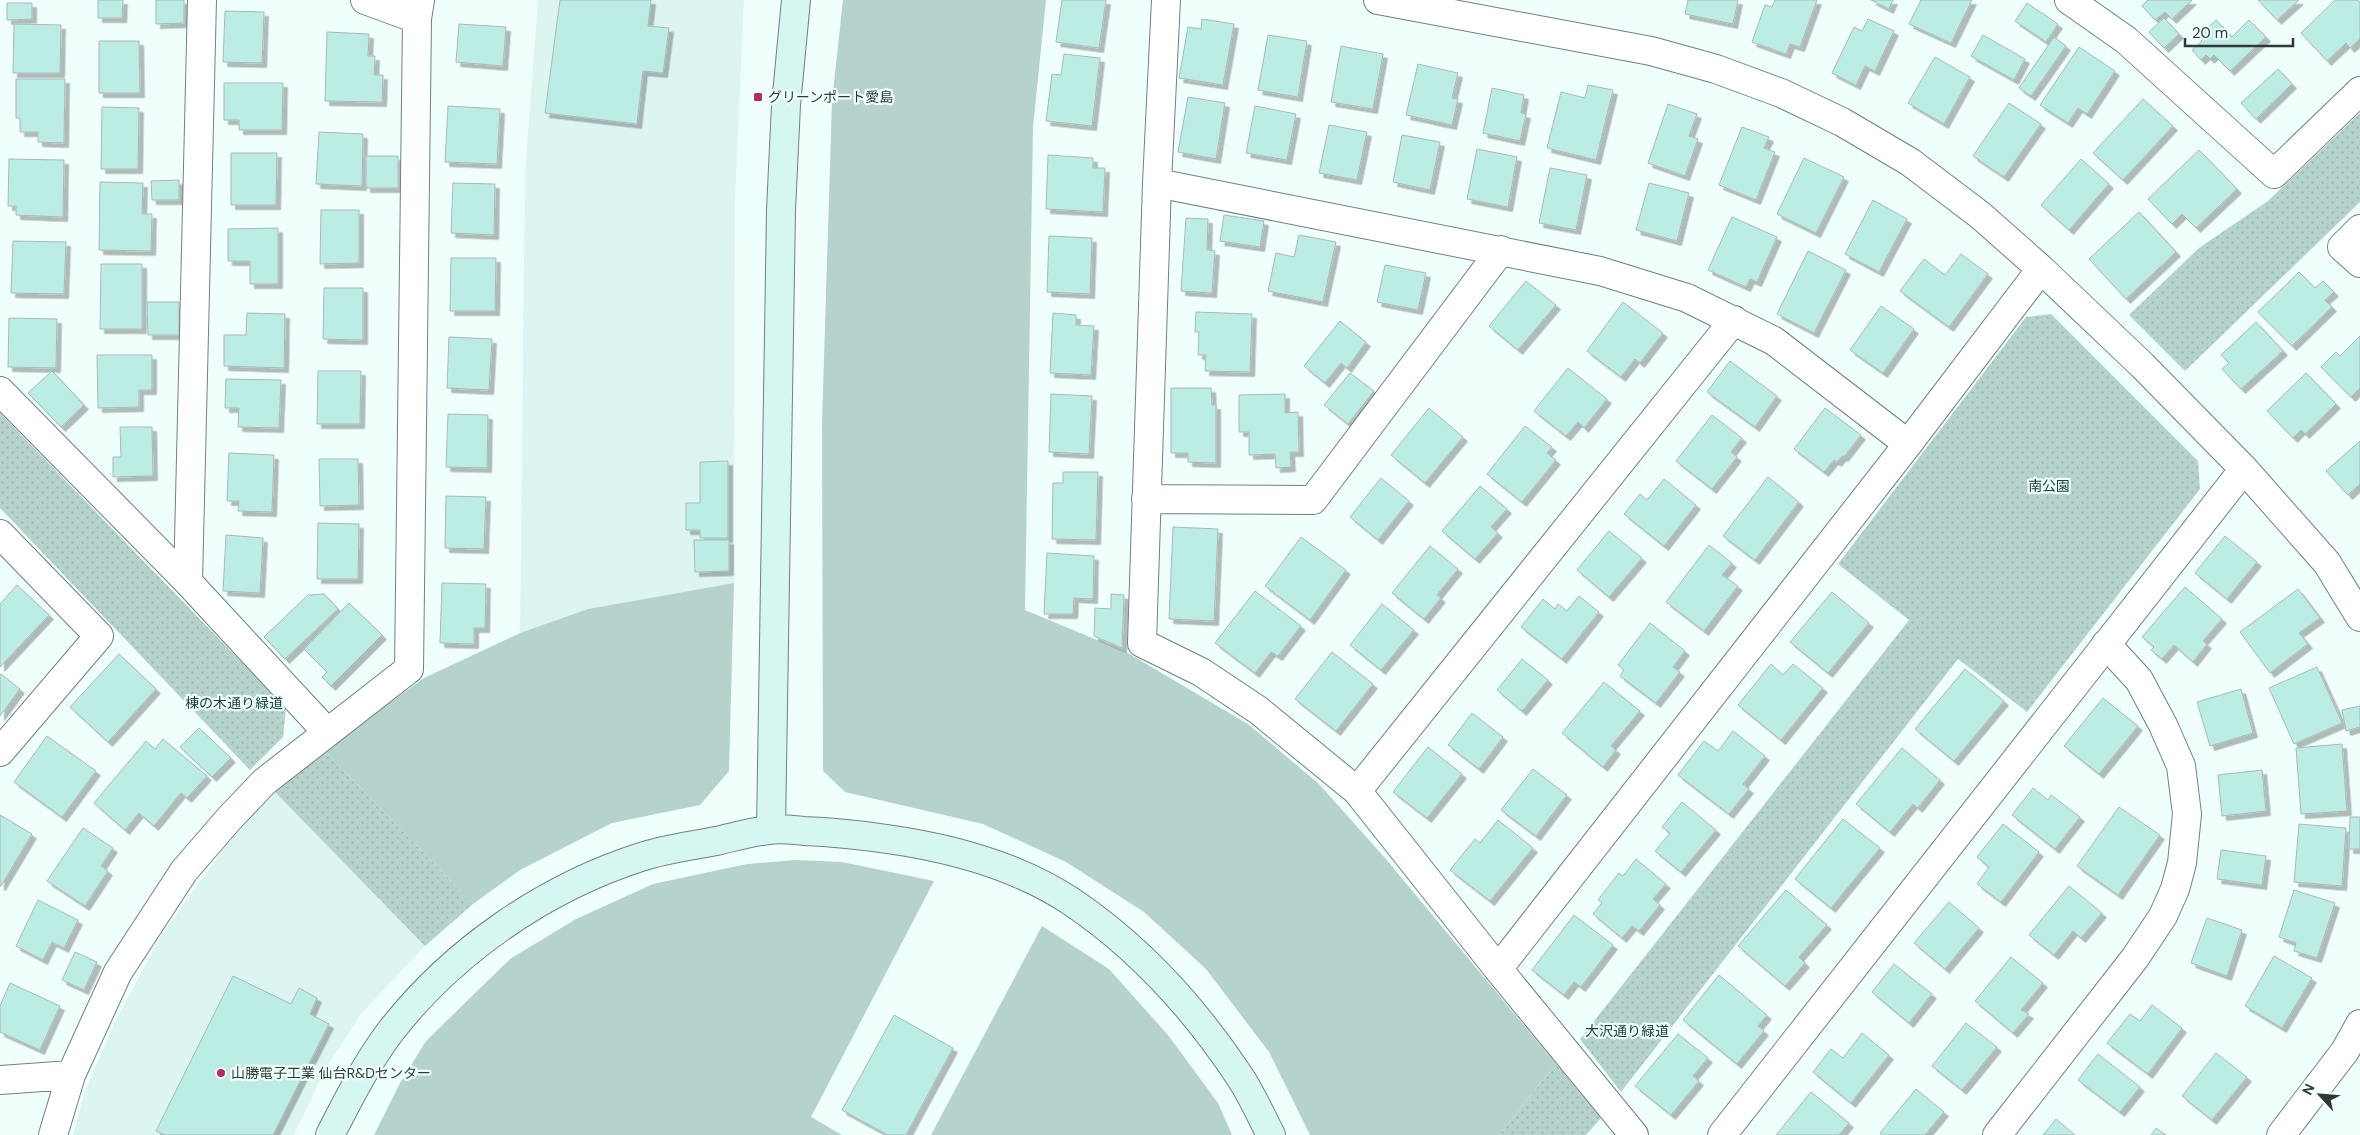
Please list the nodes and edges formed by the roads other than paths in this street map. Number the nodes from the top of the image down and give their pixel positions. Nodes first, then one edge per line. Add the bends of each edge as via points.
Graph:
1 (202, 0) edge
2 (365, 0) edge
3 (796, 0) edge
4 (1166, 0) edge
5 (1378, 0) edge
6 (2069, 0) edge
7 (419, 9) edge
8 (2360, 91) edge
9 (1157, 183) junction
10 (2360, 229) edge
11 (1501, 250) junction
12 (2360, 263) edge
13 (2041, 269) junction
14 (1734, 320) junction
15 (0, 391) edge
16 (1908, 444) junction
17 (2244, 469) junction
18 (1146, 499) junction
19 (0, 534) edge
20 (188, 582) junction
21 (2360, 618) edge
22 (2106, 644) junction
23 (327, 732) junction
24 (0, 752) edge
25 (1357, 791) junction
26 (771, 829) junction
27 (1498, 969) junction
28 (2360, 1024) edge
29 (2353, 1055) edge
30 (71, 1075) junction
31 (0, 1080) edge
32 (53, 1135) edge
33 (330, 1135) edge
34 (1271, 1135) edge
35 (1634, 1135) edge
36 (1722, 1135) edge
37 (1997, 1135) edge
38 (2281, 1135) edge

1 - 20 street
2 - 7 street
3 - 26 street via 781,210
4 - 9 street
5 - 13 street via 1651,51 1781,92 1842,122 1910,162 1980,215
6 - 8 street via 2126,40 2274,174
7 - 23 street via 409,669
9 - 11 street
9 - 18 street
10 - 12 street via 2342,247
11 - 14 street via 1608,272 1687,298
11 - 18 street via 1313,500
13 - 16 street
13 - 17 street
14 - 16 street via 1774,341
14 - 25 street
15 - 20 street
16 - 27 street
17 - 21 street via 2328,563
17 - 22 street
18 - 25 street via 1142,643 1201,672 1258,710
19 - 24 street via 100,636
20 - 23 street
22 - 36 street
22 - 37 street via 2139,680 2181,766 2187,814 2182,863 2175,890 2163,916 2135,958
23 - 30 street via 264,782 184,871 118,972
25 - 27 street
26 - 33 street via 642,856 543,901 496,931 456,962 420,997 389,1034 356,1085
26 - 34 street via 848,833 958,853 1016,872 1070,901 1117,936 1168,983 1242,1079
27 - 35 street
28 - 29 street
29 - 38 street
30 - 31 street
30 - 32 street

